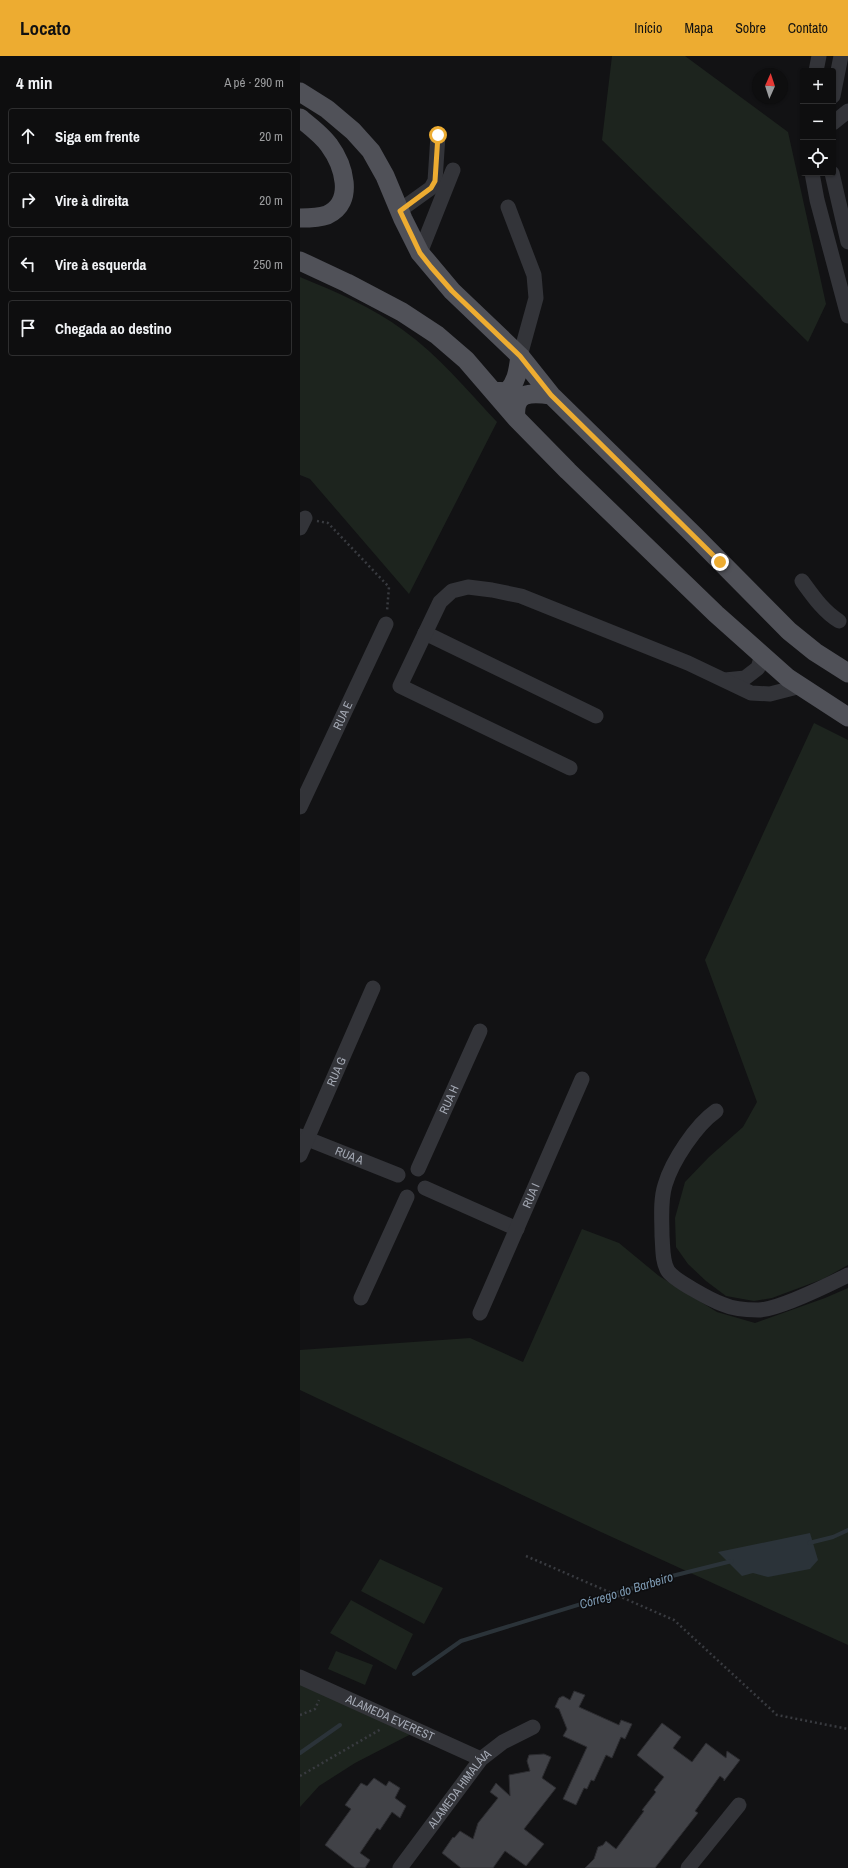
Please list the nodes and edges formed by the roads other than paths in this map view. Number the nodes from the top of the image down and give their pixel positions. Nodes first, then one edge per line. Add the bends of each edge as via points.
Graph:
1 (819, 56) edge
2 (841, 56) edge
3 (817, 68) edge
4 (836, 81) edge
5 (300, 92) edge
6 (848, 111) edge
7 (300, 118) edge
8 (836, 121) edge
9 (438, 135) dead end
10 (452, 170) dead end
11 (813, 176) edge
12 (832, 176) edge
13 (508, 207) dead end
14 (400, 211) junction
15 (300, 218) edge
16 (848, 242) edge
17 (420, 253) junction
18 (300, 261) edge
19 (848, 316) edge
20 (520, 356) junction
21 (493, 391) junction
22 (551, 395) junction
23 (516, 418) junction
24 (802, 581) dead end
25 (840, 621) dead end
26 (386, 624) road end
27 (425, 633) junction
28 (762, 655) junction
29 (848, 673) edge
30 (725, 680) junction
31 (801, 686) junction
32 (596, 716) dead end
33 (848, 717) edge
34 (570, 768) dead end
35 (300, 807) edge
36 (373, 988) dead end
37 (480, 1032) dead end
38 (582, 1079) dead end
39 (716, 1111) dead end
40 (304, 1137) edge
41 (300, 1155) edge
42 (418, 1169) junction
43 (398, 1175) junction
44 (425, 1188) junction
45 (407, 1197) junction
46 (517, 1229) junction
47 (848, 1275) edge
48 (361, 1298) dead end
49 (480, 1313) dead end
50 (300, 1677) edge
51 (534, 1727) dead end
52 (481, 1759) junction
53 (739, 1804) dead end
54 (400, 1868) edge
55 (688, 1868) edge

1 - 3 street
2 - 4 street
5 - 14 main road via 328,109 371,150
6 - 8 street
7 - 15 main road via 328,143 338,159 345,184 342,201 336,209 327,215
9 - 14 street via 435,181 431,188
10 - 17 street
11 - 19 street
12 - 16 street
13 - 20 street via 534,275 536,290
14 - 17 main road
17 - 20 main road via 452,291
18 - 21 main road via 402,312 437,335 466,360
20 - 21 main road via 513,386 507,392
20 - 22 main road
21 - 23 main road
22 - 23 main road via 527,394 519,399 515,407
22 - 29 main road via 789,631 815,652
23 - 28 main road via 716,614
24 - 25 street via 815,600
26 - 35 street, RUA E
27 - 30 street via 440,602 452,591 468,587 492,590 522,596
27 - 32 street
27 - 34 street via 400,686
28 - 30 street via 758,668 745,678
28 - 31 main road
30 - 31 street via 751,693 770,694
31 - 33 main road
36 - 40 street, RUA G
37 - 42 street, RUA H
38 - 46 street, RUA I
39 - 47 street via 706,1118 692,1136 665,1185 662,1217 663,1245 668,1272 722,1304 760,1310 779,1305
40 - 41 street, RUA G
40 - 43 street, RUA A
42 - 43 street via 409,1167
42 - 44 street via 425,1175
43 - 45 street via 398,1188
44 - 45 street via 416,1197
44 - 46 street
45 - 48 street
46 - 49 street, RUA I
50 - 52 street, ALAMEDA EVEREST
51 - 52 street, ALAMEDA HIMALÁIA via 503,1742
52 - 54 street, ALAMEDA HIMALÁIA
53 - 55 street

